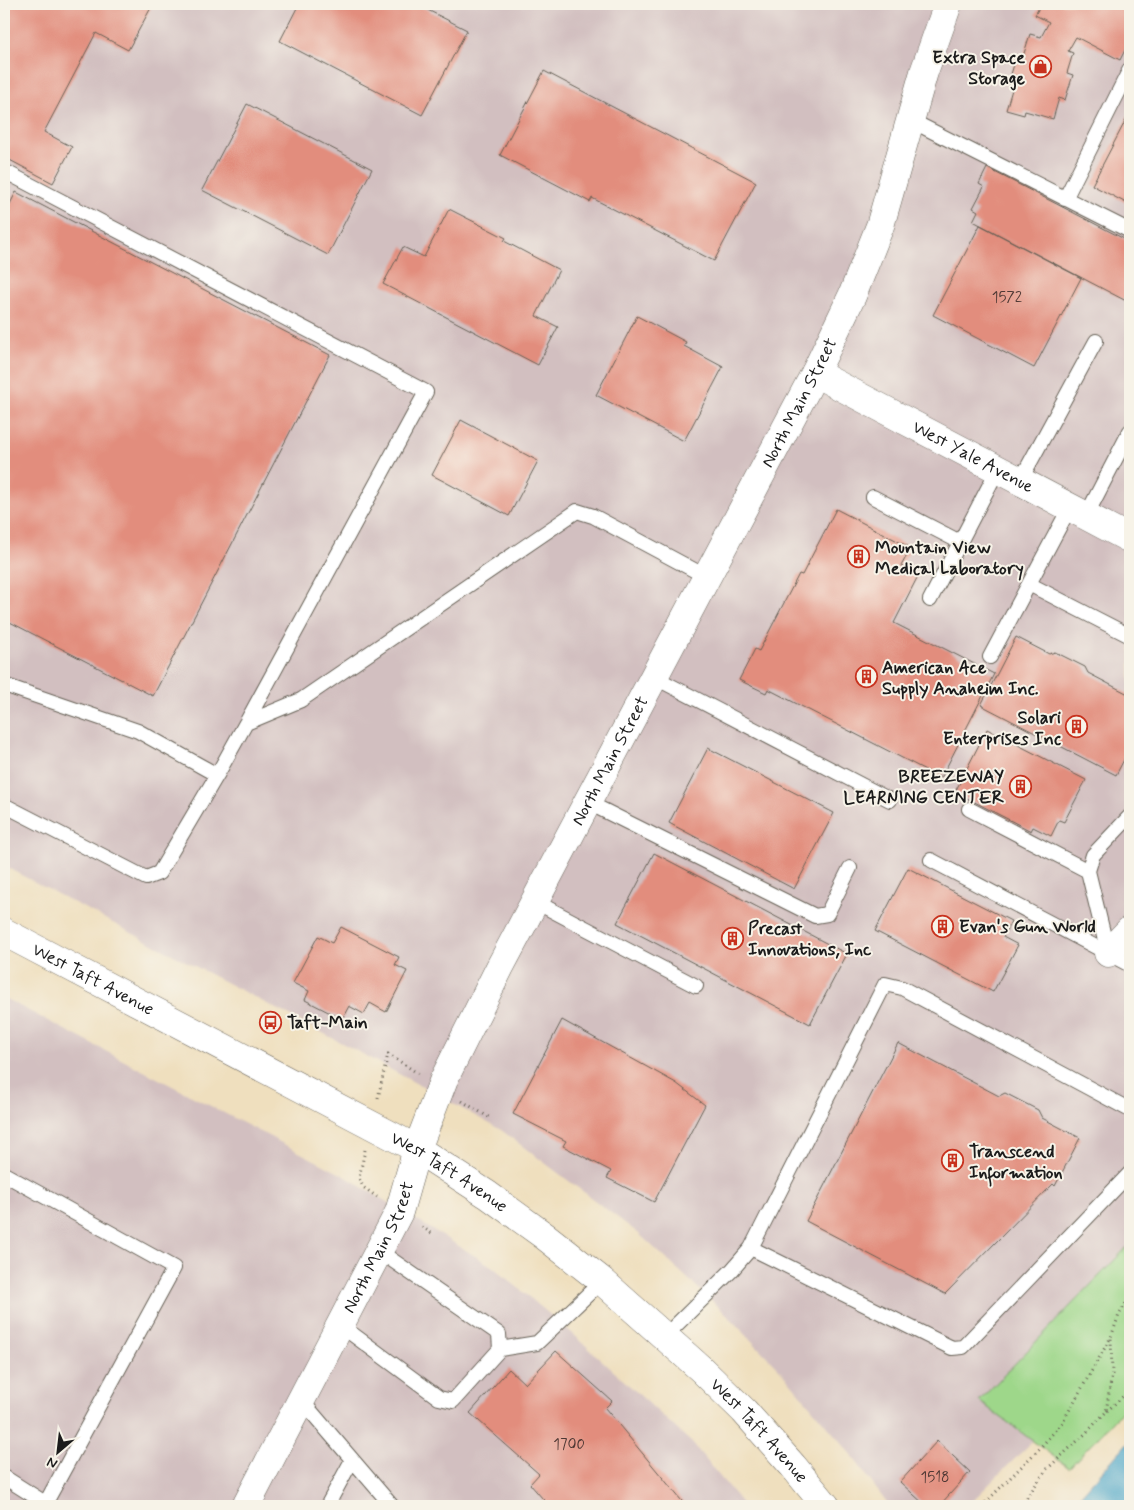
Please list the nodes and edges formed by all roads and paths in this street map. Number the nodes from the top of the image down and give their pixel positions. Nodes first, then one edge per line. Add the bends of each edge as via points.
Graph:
1 (948, 4) edge
2 (1130, 69) edge
3 (1125, 93) edge
4 (910, 120) junction
5 (4, 171) edge
6 (1065, 199) junction
7 (1130, 231) edge
8 (1096, 341) dead end
9 (815, 374) junction
10 (1130, 431) edge
11 (1009, 475) junction
12 (873, 497) dead end
13 (1078, 511) junction
14 (1130, 539) edge
15 (960, 542) junction
16 (707, 577) junction
17 (1028, 584) junction
18 (930, 600) dead end
19 (1130, 636) edge
20 (990, 657) dead end
21 (654, 677) junction
22 (4, 685) edge
23 (246, 723) junction
24 (217, 775) junction
25 (890, 800) dead end
26 (587, 802) junction
27 (4, 805) edge
28 (969, 809) dead end
29 (1130, 816) edge
30 (931, 860) dead end
31 (850, 868) dead end
32 (1088, 871) junction
33 (534, 902) junction
34 (1130, 930) edge
35 (4, 932) edge
36 (1119, 959) edge
37 (696, 986) dead end
38 (1130, 1110) edge
39 (417, 1150) junction
40 (1130, 1173) edge
41 (4, 1174) edge
42 (751, 1248) junction
43 (379, 1251) junction
44 (602, 1281) junction
45 (1130, 1296) edge
46 (340, 1325) junction
47 (664, 1336) junction
48 (1111, 1336) junction
49 (500, 1349) junction
50 (1130, 1390) edge
51 (302, 1401) junction
52 (1106, 1412) junction
53 (352, 1460) junction
54 (4, 1477) edge
55 (45, 1505) edge
56 (246, 1506) edge
57 (327, 1506) edge
58 (392, 1506) edge
59 (826, 1506) edge
60 (982, 1506) edge
61 (1021, 1506) edge

1 - 4 main road, North Main Street
2 - 3 lane
3 - 6 lane
4 - 6 lane
4 - 9 main road, North Main Street via 880,226 852,296
5 - 23 lane via 426,392
6 - 7 lane
8 - 11 lane
9 - 11 main road, West Yale Avenue
9 - 16 main road, North Main Street
10 - 13 lane
11 - 13 main road, West Yale Avenue
11 - 15 lane
12 - 15 lane
13 - 14 main road, West Yale Avenue
13 - 17 lane
15 - 18 lane
16 - 21 main road, North Main Street
16 - 23 lane via 593,516 577,511 301,700
17 - 19 lane
17 - 20 lane
21 - 25 lane
21 - 26 main road, North Main Street
22 - 24 lane via 138,731
23 - 24 lane
24 - 27 lane via 159,873 146,878
26 - 31 lane via 816,916 826,914
26 - 33 main road, North Main Street
28 - 32 lane
29 - 32 lane via 1094,855
30 - 36 lane
32 - 36 lane
33 - 37 lane
33 - 39 main road, North Main Street via 444,1079
34 - 36 main road
35 - 39 main road, West Taft Avenue
38 - 42 lane via 902,988 884,984
39 - 43 main road, North Main Street via 401,1208
39 - 44 main road, West Taft Avenue via 510,1210
40 - 42 lane via 963,1347 952,1348
41 - 55 lane via 174,1268
42 - 47 lane
43 - 46 main road, North Main Street
43 - 49 lane via 499,1334
44 - 47 main road, West Taft Avenue
44 - 49 lane via 537,1344
45 - 48 path
46 - 49 lane via 439,1398 453,1401
46 - 51 main road, North Main Street
47 - 59 main road, West Taft Avenue via 744,1411
48 - 52 path via 1112,1374
48 - 60 path via 1062,1423
50 - 52 path
51 - 53 lane
51 - 56 main road, North Main Street
52 - 61 path via 1046,1470
53 - 57 lane
53 - 58 lane
54 - 55 lane

